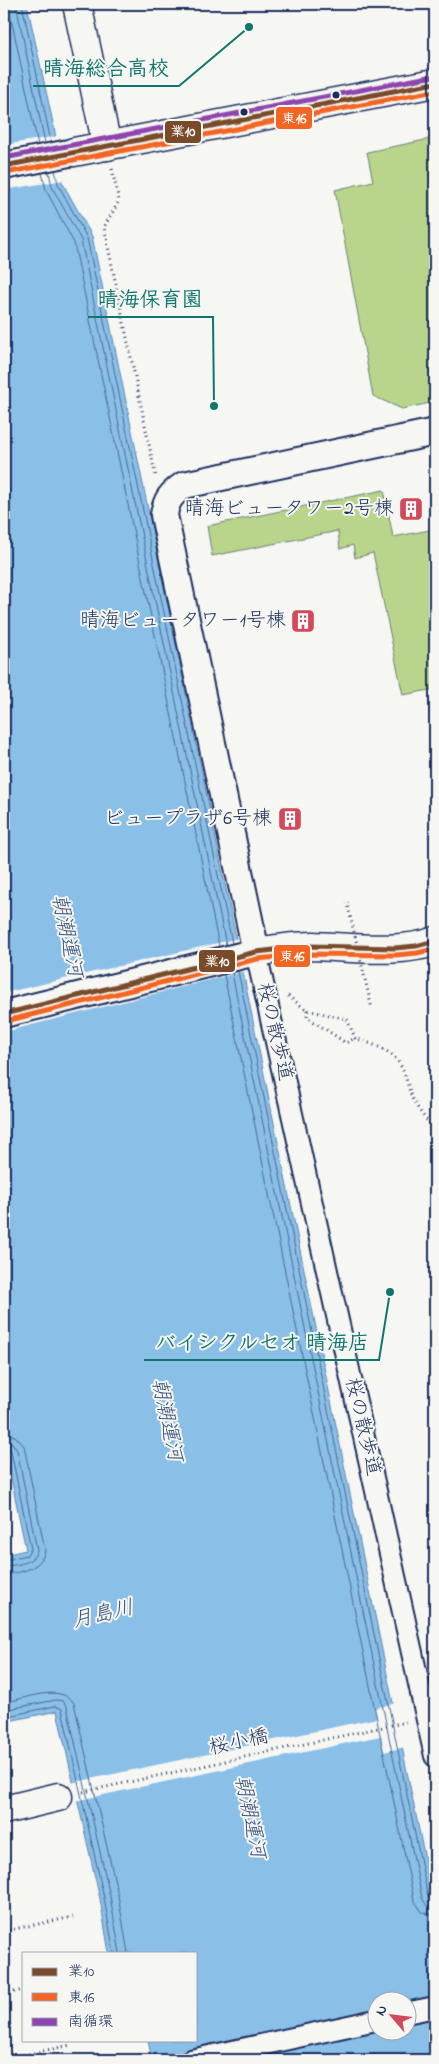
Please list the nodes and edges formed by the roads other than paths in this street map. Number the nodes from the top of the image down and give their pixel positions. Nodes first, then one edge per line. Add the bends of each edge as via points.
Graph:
1 (77, 4) edge
2 (435, 83) edge
3 (107, 146) junction
4 (74, 152) joint
5 (4, 166) edge
6 (435, 432) edge
7 (435, 940) edge
8 (251, 953) junction
9 (4, 1014) edge
10 (435, 1756) edge
11 (58, 1797) road end
12 (4, 1810) edge
13 (435, 2007) edge
14 (416, 2011) edge
15 (366, 2022) edge
16 (191, 2060) edge

1 - 3 street
2 - 3 street
3 - 4 street
4 - 5 street
6 - 8 street via 184,485 171,493 166,503 164,515
7 - 8 street via 394,948 310,946
8 - 9 street
8 - 10 street, 桜の散歩道
11 - 12 street
13 - 14 street
15 - 16 street

